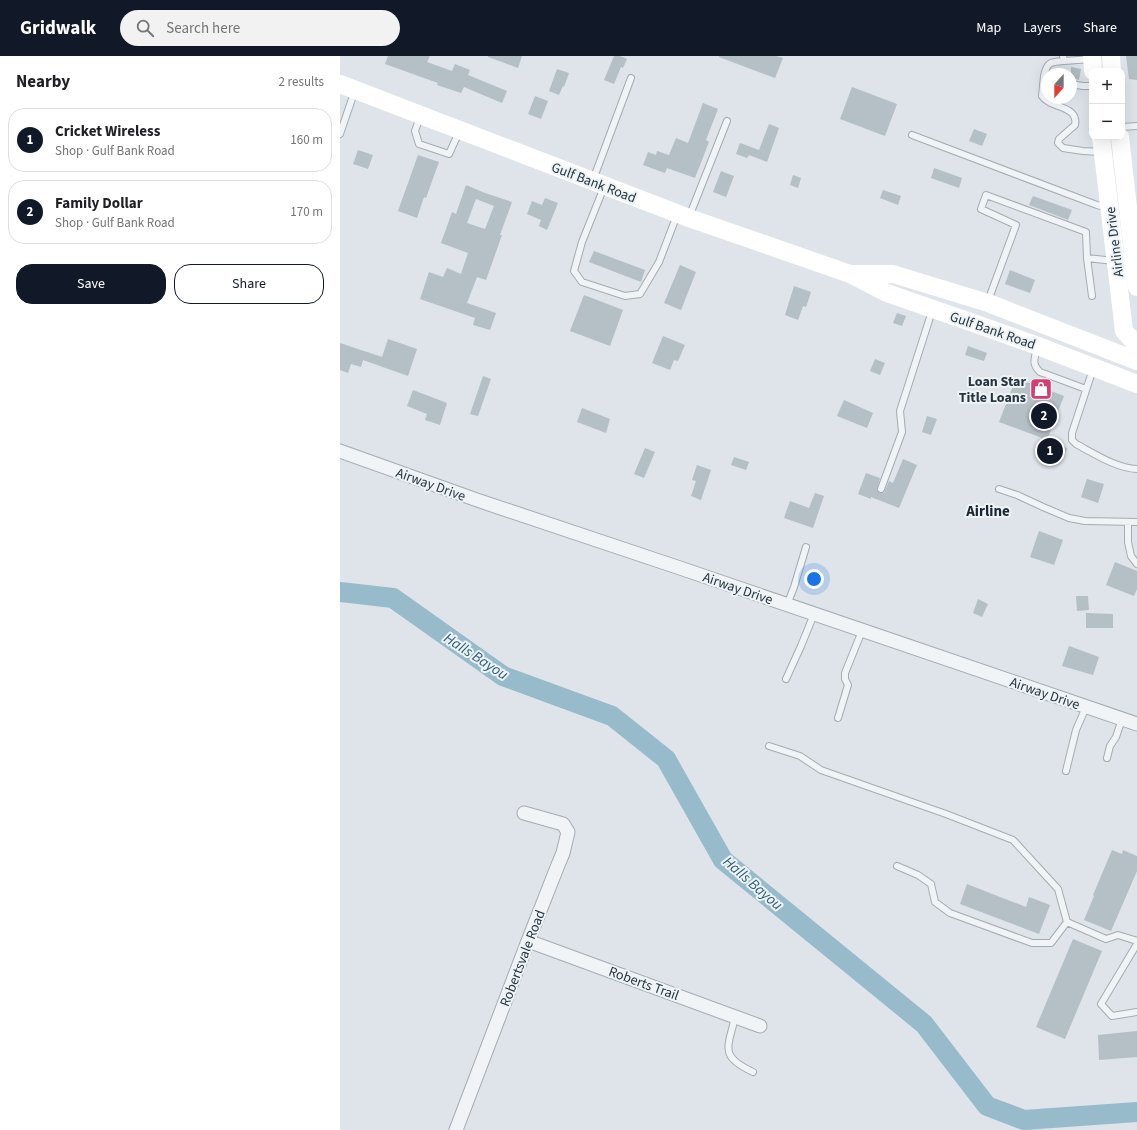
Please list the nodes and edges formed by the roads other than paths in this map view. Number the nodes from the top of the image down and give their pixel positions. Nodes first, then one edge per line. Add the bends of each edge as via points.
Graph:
1 (1110, 56) edge
2 (1064, 59) edge
3 (1092, 62) edge
4 (1046, 68) edge
5 (1112, 68) edge
6 (630, 78) dead end
7 (1077, 85) edge
8 (1089, 86) edge
9 (348, 87) edge
10 (1054, 104) edge
11 (421, 115) junction
12 (727, 121) dead end
13 (1137, 126) edge
14 (1125, 127) edge
15 (460, 130) junction
16 (340, 134) edge
17 (912, 135) dead end
18 (1121, 140) edge
19 (1102, 144) edge
20 (599, 184) junction
21 (1110, 208) junction
22 (683, 216) junction
23 (1087, 258) junction
24 (1116, 261) junction
25 (850, 274) junction
26 (1137, 287) edge
27 (1092, 296) dead end
28 (988, 303) junction
29 (933, 310) junction
30 (1038, 346) junction
31 (1136, 351) edge
32 (1093, 368) junction
33 (1137, 384) edge
34 (1086, 389) junction
35 (340, 451) edge
36 (1137, 469) edge
37 (881, 489) dead end
38 (999, 489) dead end
39 (1128, 522) junction
40 (1137, 522) edge
41 (806, 547) dead end
42 (1137, 564) edge
43 (787, 605) junction
44 (814, 614) junction
45 (862, 631) junction
46 (786, 679) dead end
47 (1086, 707) junction
48 (838, 718) dead end
49 (1122, 719) junction
50 (1137, 724) edge
51 (768, 746) dead end
52 (1107, 758) dead end
53 (1066, 771) dead end
54 (524, 813) dead end
55 (896, 866) dead end
56 (1067, 922) junction
57 (528, 940) junction
58 (1137, 941) edge
59 (1137, 944) edge
60 (1137, 1012) edge
61 (735, 1017) junction
62 (760, 1026) dead end
63 (753, 1072) dead end
64 (456, 1130) edge

1 - 5 main road
2 - 3 lane
2 - 4 lane via 1050,63
6 - 20 lane
7 - 8 lane
9 - 11 main road, Gulf Bank Road
9 - 16 lane
10 - 19 lane via 1072,112 1076,119 1075,125 1059,139 1058,143 1063,148 1083,151
11 - 15 main road, Gulf Bank Road
11 - 15 lane via 415,131 419,144 449,154
12 - 22 lane
13 - 14 lane
15 - 20 main road, Gulf Bank Road
17 - 21 lane
18 - 26 main road, Airline Drive via 1128,182
19 - 21 main road, Airline Drive
20 - 22 main road, Gulf Bank Road
20 - 22 lane via 574,270 582,282 625,296 640,294
21 - 24 main road, Airline Drive
22 - 25 main road, Gulf Bank Road
23 - 24 lane
23 - 27 lane
23 - 28 lane via 1086,232 986,195 981,209 1016,225
24 - 31 main road, Airline Drive via 1124,331
25 - 28 main road, Gulf Bank Road via 893,274
25 - 29 main road, Gulf Bank Road via 887,294
28 - 31 main road, Gulf Bank Road
29 - 30 main road, Gulf Bank Road
29 - 37 lane via 900,411 902,432
30 - 32 main road, Gulf Bank Road
30 - 34 lane via 1034,361 1040,372
32 - 33 main road, Gulf Bank Road
32 - 34 lane
34 - 36 lane via 1072,440 1113,463
35 - 43 street, Airway Drive
38 - 39 lane via 1069,518
39 - 40 lane
39 - 42 lane via 1131,556
41 - 43 lane
43 - 44 street, Airway Drive
44 - 45 street, Airway Drive
44 - 46 lane
45 - 47 street, Airway Drive
45 - 48 lane via 845,673 848,685
47 - 49 street, Airway Drive
47 - 53 lane via 1076,730
49 - 50 street, Airway Drive
49 - 52 lane
51 - 56 lane via 800,756 821,770 1013,840 1058,889
54 - 57 street, Robertsvale Road via 563,824 568,832 563,853
55 - 56 lane via 918,875 931,884 935,902 950,914 1032,943 1052,942
56 - 58 lane via 1106,939 1118,935
57 - 61 street, Roberts Trail
57 - 64 street, Robertsvale Road
59 - 60 lane via 1101,1004 1112,1016
61 - 62 street, Roberts Trail
61 - 63 lane via 728,1054 739,1066

